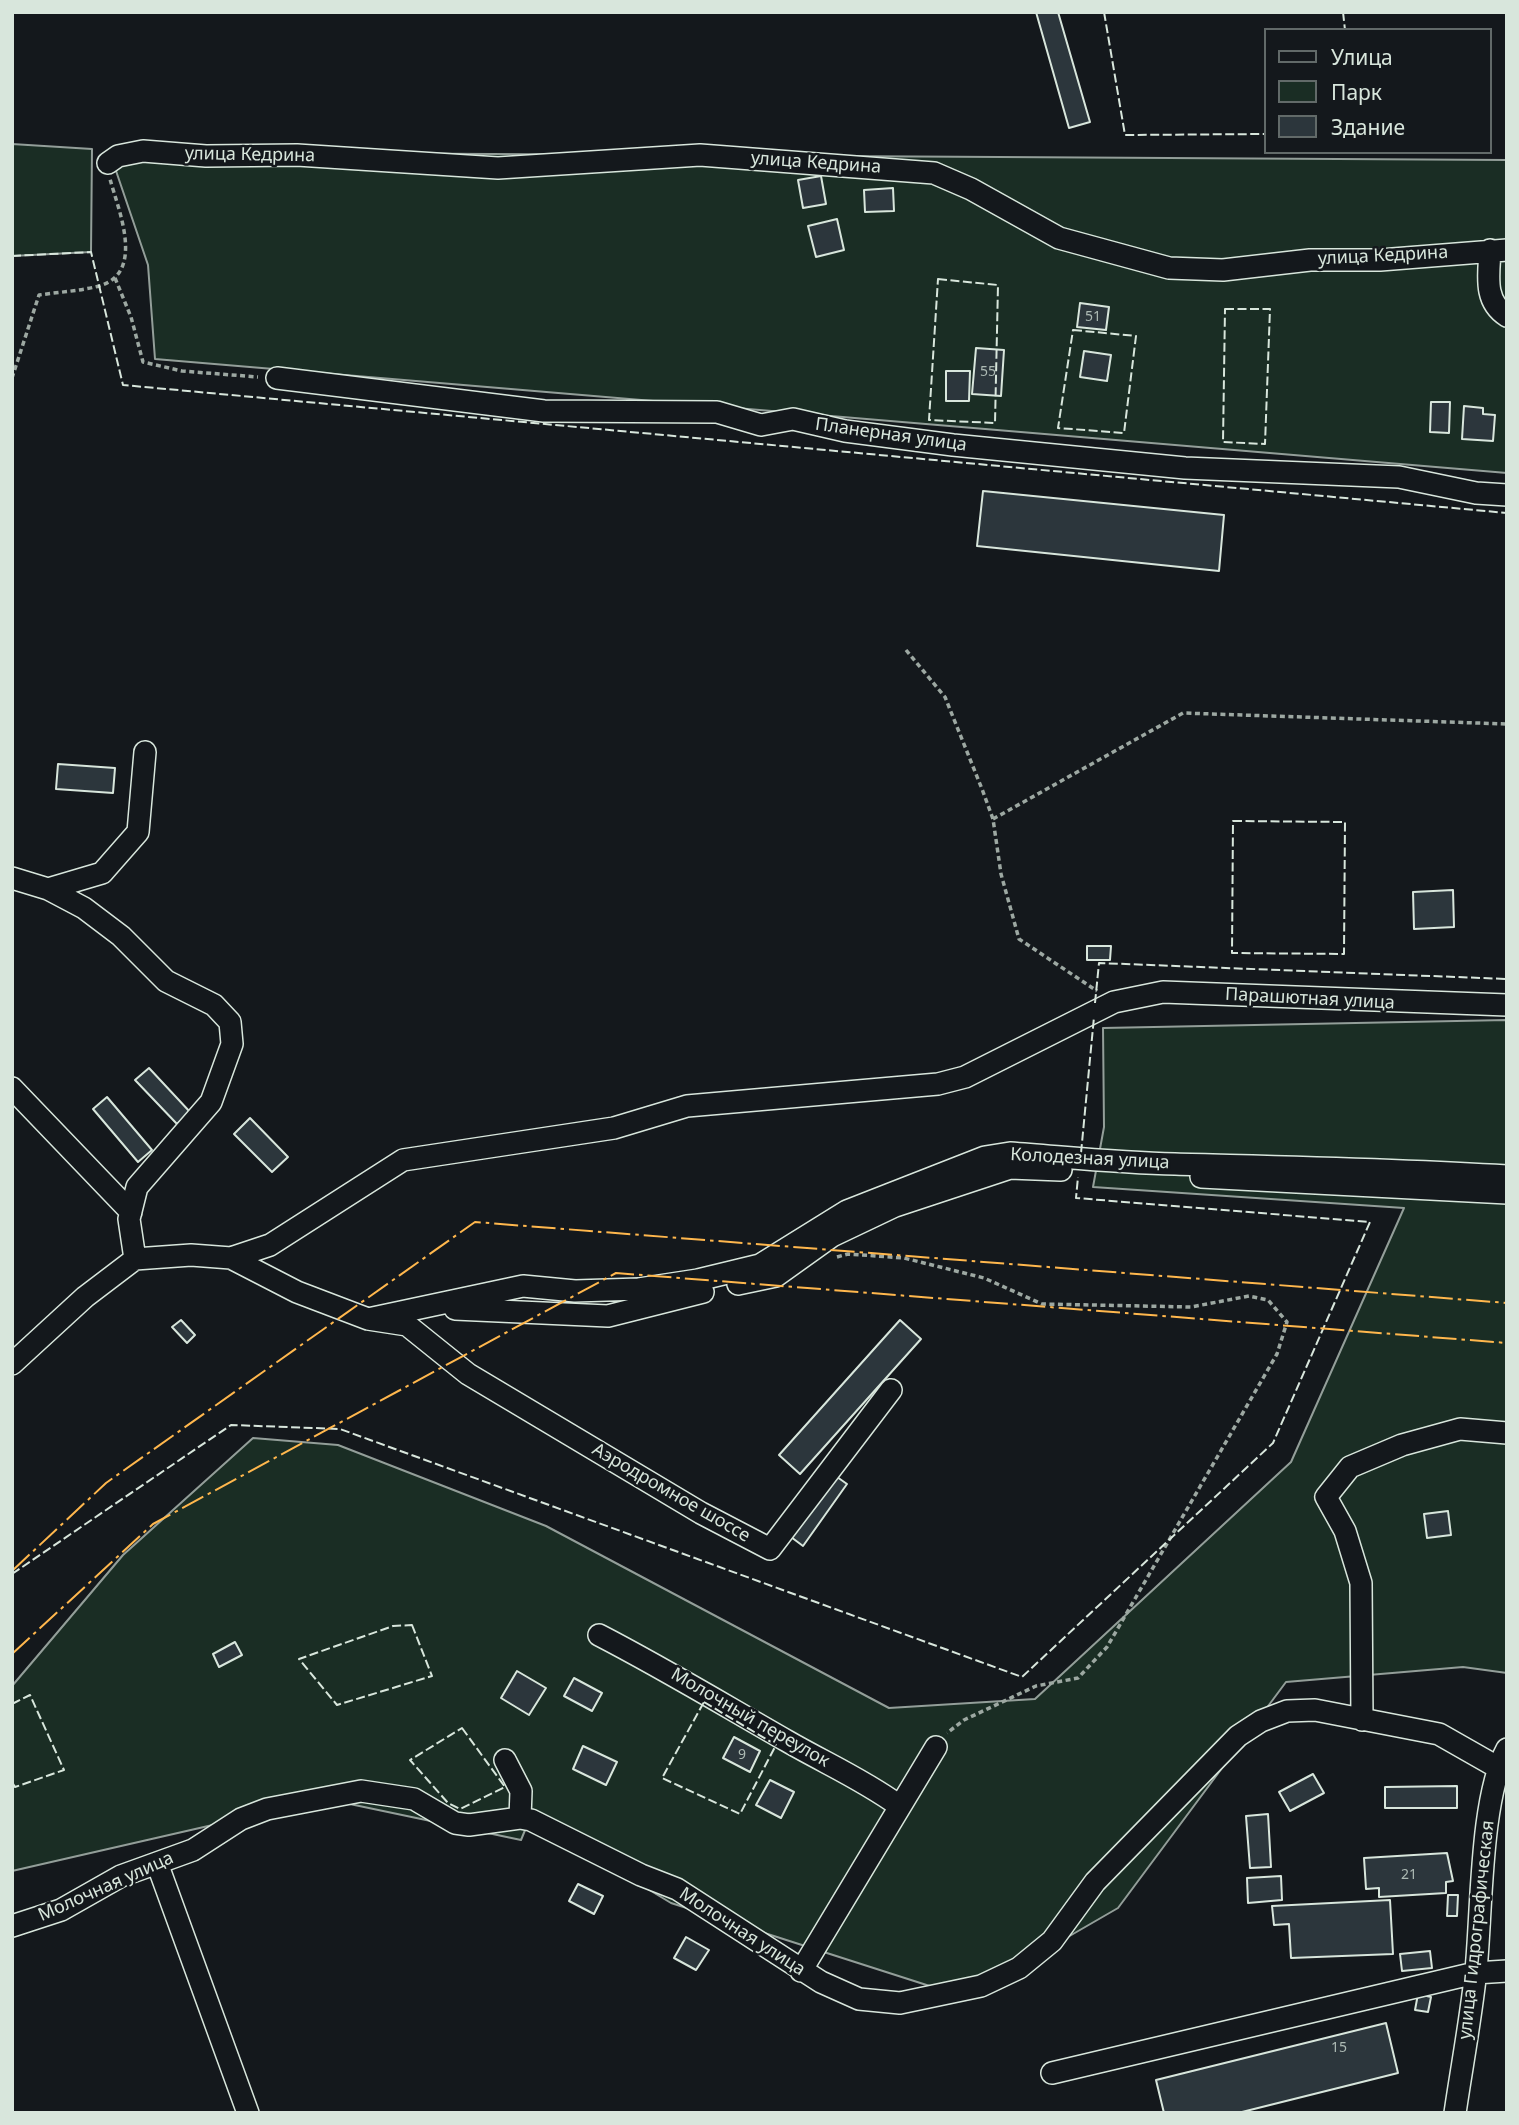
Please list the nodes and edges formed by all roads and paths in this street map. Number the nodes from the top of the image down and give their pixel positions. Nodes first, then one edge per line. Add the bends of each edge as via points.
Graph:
1 (108, 163) joint
2 (1498, 250) edge
3 (115, 278) junction
4 (1507, 316) edge
5 (12, 378) edge
6 (277, 379) joint
7 (1507, 495) edge
8 (906, 650) dead end
9 (1507, 724) edge
10 (145, 752) dead end
11 (993, 819) junction
12 (12, 878) edge
13 (48, 889) junction
14 (1114, 1002) junction
15 (1507, 1005) edge
16 (12, 1088) edge
17 (1507, 1177) edge
18 (1507, 1193) edge
19 (131, 1212) junction
20 (230, 1258) junction
21 (836, 1258) dead end
22 (135, 1259) junction
23 (368, 1319) junction
24 (407, 1325) junction
25 (12, 1364) edge
26 (891, 1390) dead end
27 (1507, 1433) edge
28 (599, 1635) dead end
29 (1362, 1720) junction
30 (936, 1748) joint
31 (1502, 1758) edge
32 (505, 1760) dead end
33 (898, 1805) junction
34 (520, 1818) junction
35 (157, 1863) junction
36 (12, 1926) edge
37 (801, 1971) junction
38 (1507, 1971) edge
39 (1475, 1973) junction
40 (1052, 2073) dead end
41 (248, 2113) edge
42 (1455, 2113) edge

1 - 2 street, улица Кедрина via 143,151 498,168 700,155 934,173 1059,238 1169,268 1223,271 1310,260 1380,260
1 - 3 path via 127,237
2 - 4 street via 1489,293
3 - 5 path via 102,286 39,295
3 - 6 path via 143,362 183,371
6 - 7 street, Планерная улица via 544,411 717,412 761,425 793,419 845,431 953,445 1185,468 1399,477
8 - 11 path via 945,697
9 - 11 path via 1183,713
10 - 13 street via 138,832 102,873
11 - 14 path via 1001,874 1019,939
12 - 13 street
13 - 19 street via 84,908 121,936 166,981 224,1012 233,1033 211,1102 137,1187
14 - 15 street, Парашютная улица via 1163,992
14 - 20 street, Парашютная улица via 965,1077 938,1084 687,1106 614,1128 403,1160 270,1245
16 - 19 street
17 - 23 street, Колодезная улица via 1010,1153 985,1157 847,1211 760,1265 639,1289 575,1291 523,1286
18 - 24 street, Колодезная улица via 1010,1168 895,1206 832,1236 776,1276 608,1316 452,1309
19 - 22 street
20 - 22 street
20 - 23 street via 297,1292
21 - 30 path via 848,1254 904,1258 984,1278 1042,1304 1191,1307 1248,1296 1268,1300 1287,1322 1277,1354 1107,1647 1078,1678 1036,1686 964,1720 949,1730
22 - 25 street via 85,1297
23 - 24 street
24 - 26 street, Аэродромное шоссе via 468,1374 770,1549
27 - 29 street via 1460,1429 1402,1446 1350,1467 1326,1497 1345,1531 1361,1583
28 - 33 street, Молочный переулок via 692,1683 808,1754 863,1779
29 - 31 street, Молочная улица via 1439,1734
29 - 37 street, Молочная улица via 1315,1710 1287,1712 1238,1736 1095,1882 1052,1941 1019,1968 981,1986 900,2003 859,1999
30 - 33 street
31 - 39 street, улица Гидрографическая via 1491,1804
32 - 34 street via 522,1791
33 - 37 street
34 - 35 street, Молочная улица via 455,1823 414,1799 361,1791 267,1809 193,1850
34 - 37 street, Молочная улица via 542,1824 677,1889
35 - 36 street, Молочная улица via 121,1876 61,1910
35 - 41 street
38 - 39 street
39 - 40 street
39 - 42 street, улица Гидрографическая

